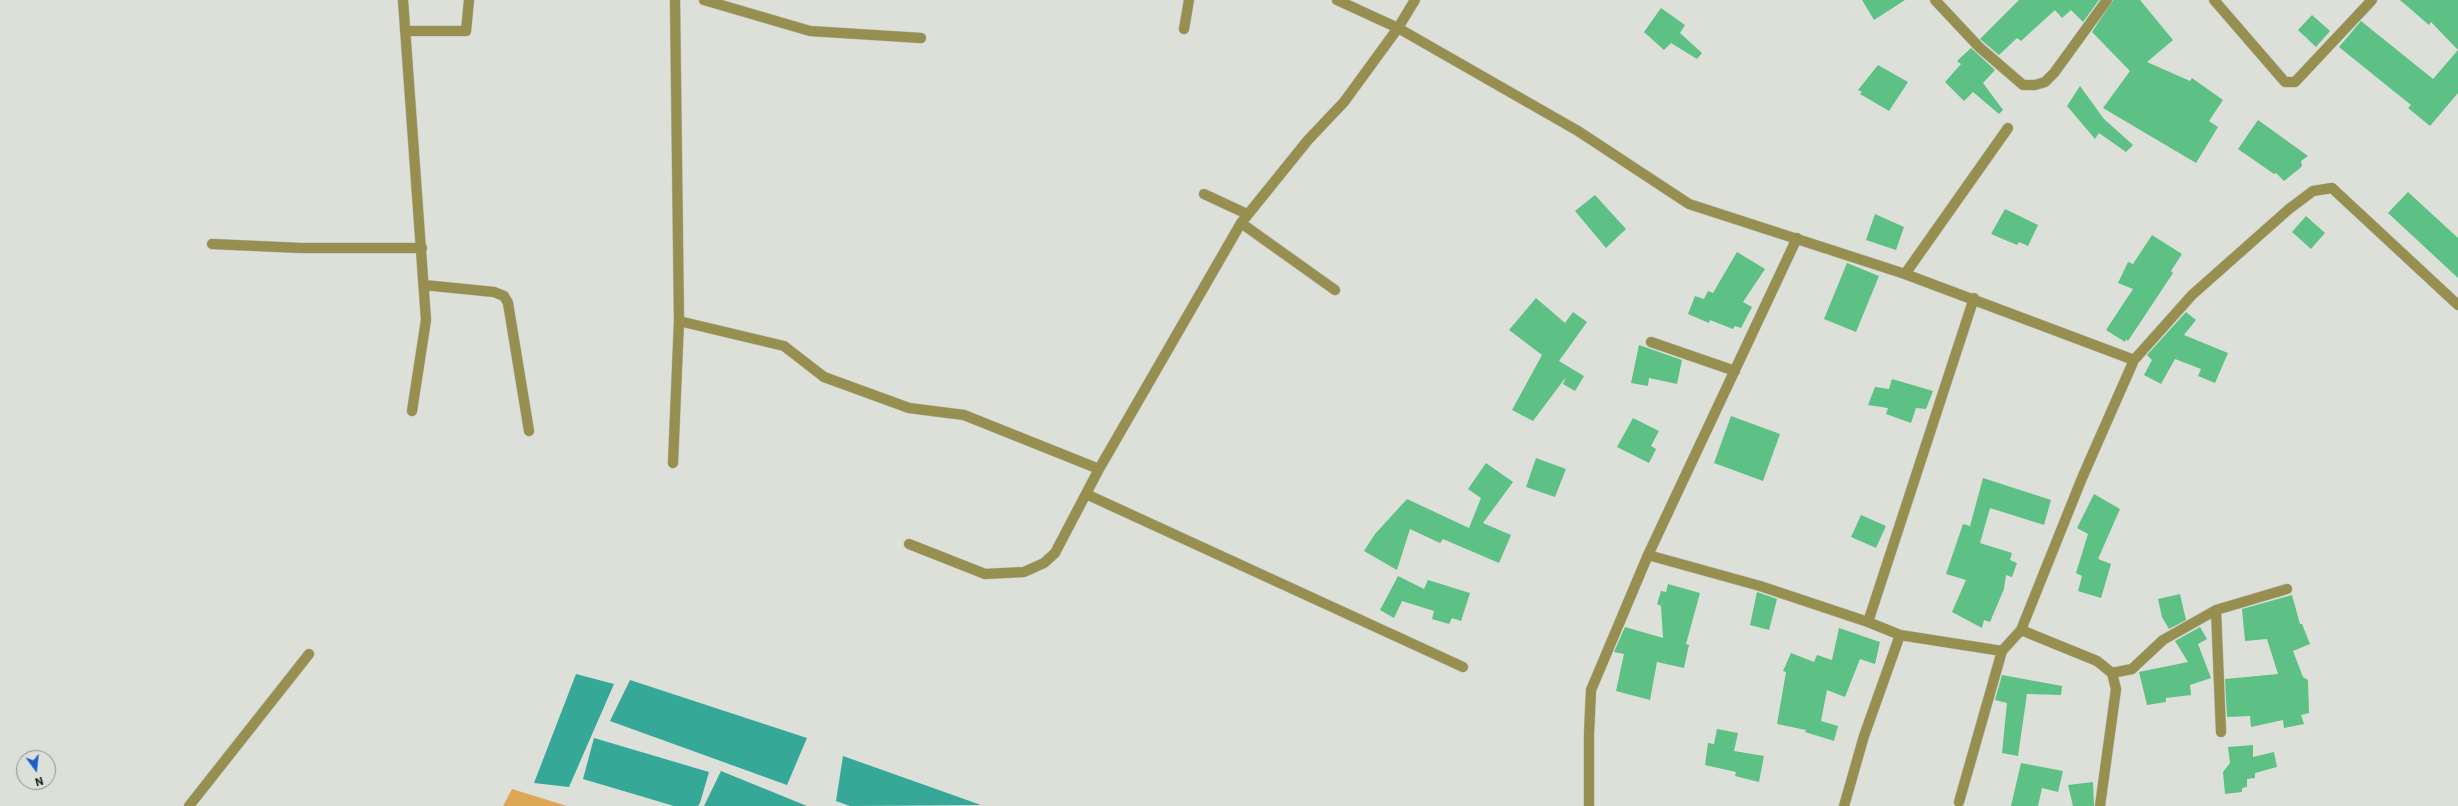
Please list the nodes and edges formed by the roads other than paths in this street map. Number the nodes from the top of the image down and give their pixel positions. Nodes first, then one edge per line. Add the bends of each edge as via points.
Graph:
1 (403, 0) edge
2 (468, 0) edge
3 (704, 0) edge
4 (1189, 0) edge
5 (1337, 0) edge
6 (1414, 0) edge
7 (1935, 0) edge
8 (2107, 0) edge
9 (2214, 0) edge
10 (2372, 0) edge
11 (672, 1) edge
12 (1398, 28) junction
13 (1184, 29) dead end
14 (405, 31) junction
15 (921, 38) dead end
16 (2008, 128) dead end
17 (1204, 194) dead end
18 (1247, 214) junction
19 (1240, 223) junction
20 (1797, 238) junction
21 (212, 244) dead end
22 (422, 248) junction
23 (1906, 274) junction
24 (424, 285) junction
25 (1335, 290) dead end
26 (1974, 298) junction
27 (2458, 304) edge
28 (679, 320) junction
29 (1651, 342) dead end
30 (2134, 360) junction
31 (1735, 370) junction
32 (412, 411) dead end
33 (529, 431) dead end
34 (672, 463) dead end
35 (1098, 469) junction
36 (1086, 494) junction
37 (909, 544) dead end
38 (1648, 555) junction
39 (2287, 589) dead end
40 (2216, 610) junction
41 (1868, 622) junction
42 (2021, 630) junction
43 (1900, 635) junction
44 (2002, 651) junction
45 (309, 654) dead end
46 (1463, 667) dead end
47 (2112, 673) junction
48 (2221, 732) dead end
49 (1959, 802) dead end
50 (189, 806) edge
51 (1589, 806) edge
52 (1844, 806) edge
53 (2100, 806) edge

1 - 14 street
2 - 14 street via 466,31
3 - 15 street via 810,31
4 - 13 street
5 - 12 street
6 - 12 street
7 - 8 street via 1979,47 2023,85 2045,82 2054,73
9 - 10 street via 2285,82 2295,82
11 - 28 street
12 - 18 street via 1344,102 1308,140
12 - 20 street via 1578,131 1689,204
14 - 22 street
16 - 23 street
17 - 18 street
18 - 19 street
19 - 25 street
19 - 35 street
20 - 23 street
20 - 31 street
21 - 22 street via 300,248
22 - 24 street
23 - 26 street
24 - 32 street via 426,320
24 - 33 street via 494,292 504,296 508,303
26 - 30 street
26 - 41 street
27 - 30 street via 2332,188 2313,191 2192,295
28 - 34 street
28 - 35 street via 784,346 824,377 909,408 964,415
29 - 31 street
30 - 42 street via 2082,478
31 - 38 street
35 - 36 street
36 - 37 street via 1055,553 1044,563 1024,572 985,574
36 - 46 street
38 - 41 street via 1760,586
38 - 51 street via 1591,690
39 - 40 street
40 - 47 street via 2163,640 2132,669
40 - 48 street
41 - 43 street
42 - 44 street
42 - 47 street via 2097,661
43 - 44 street
43 - 52 street via 1864,736
44 - 49 street
45 - 50 street
47 - 53 street via 2116,689

